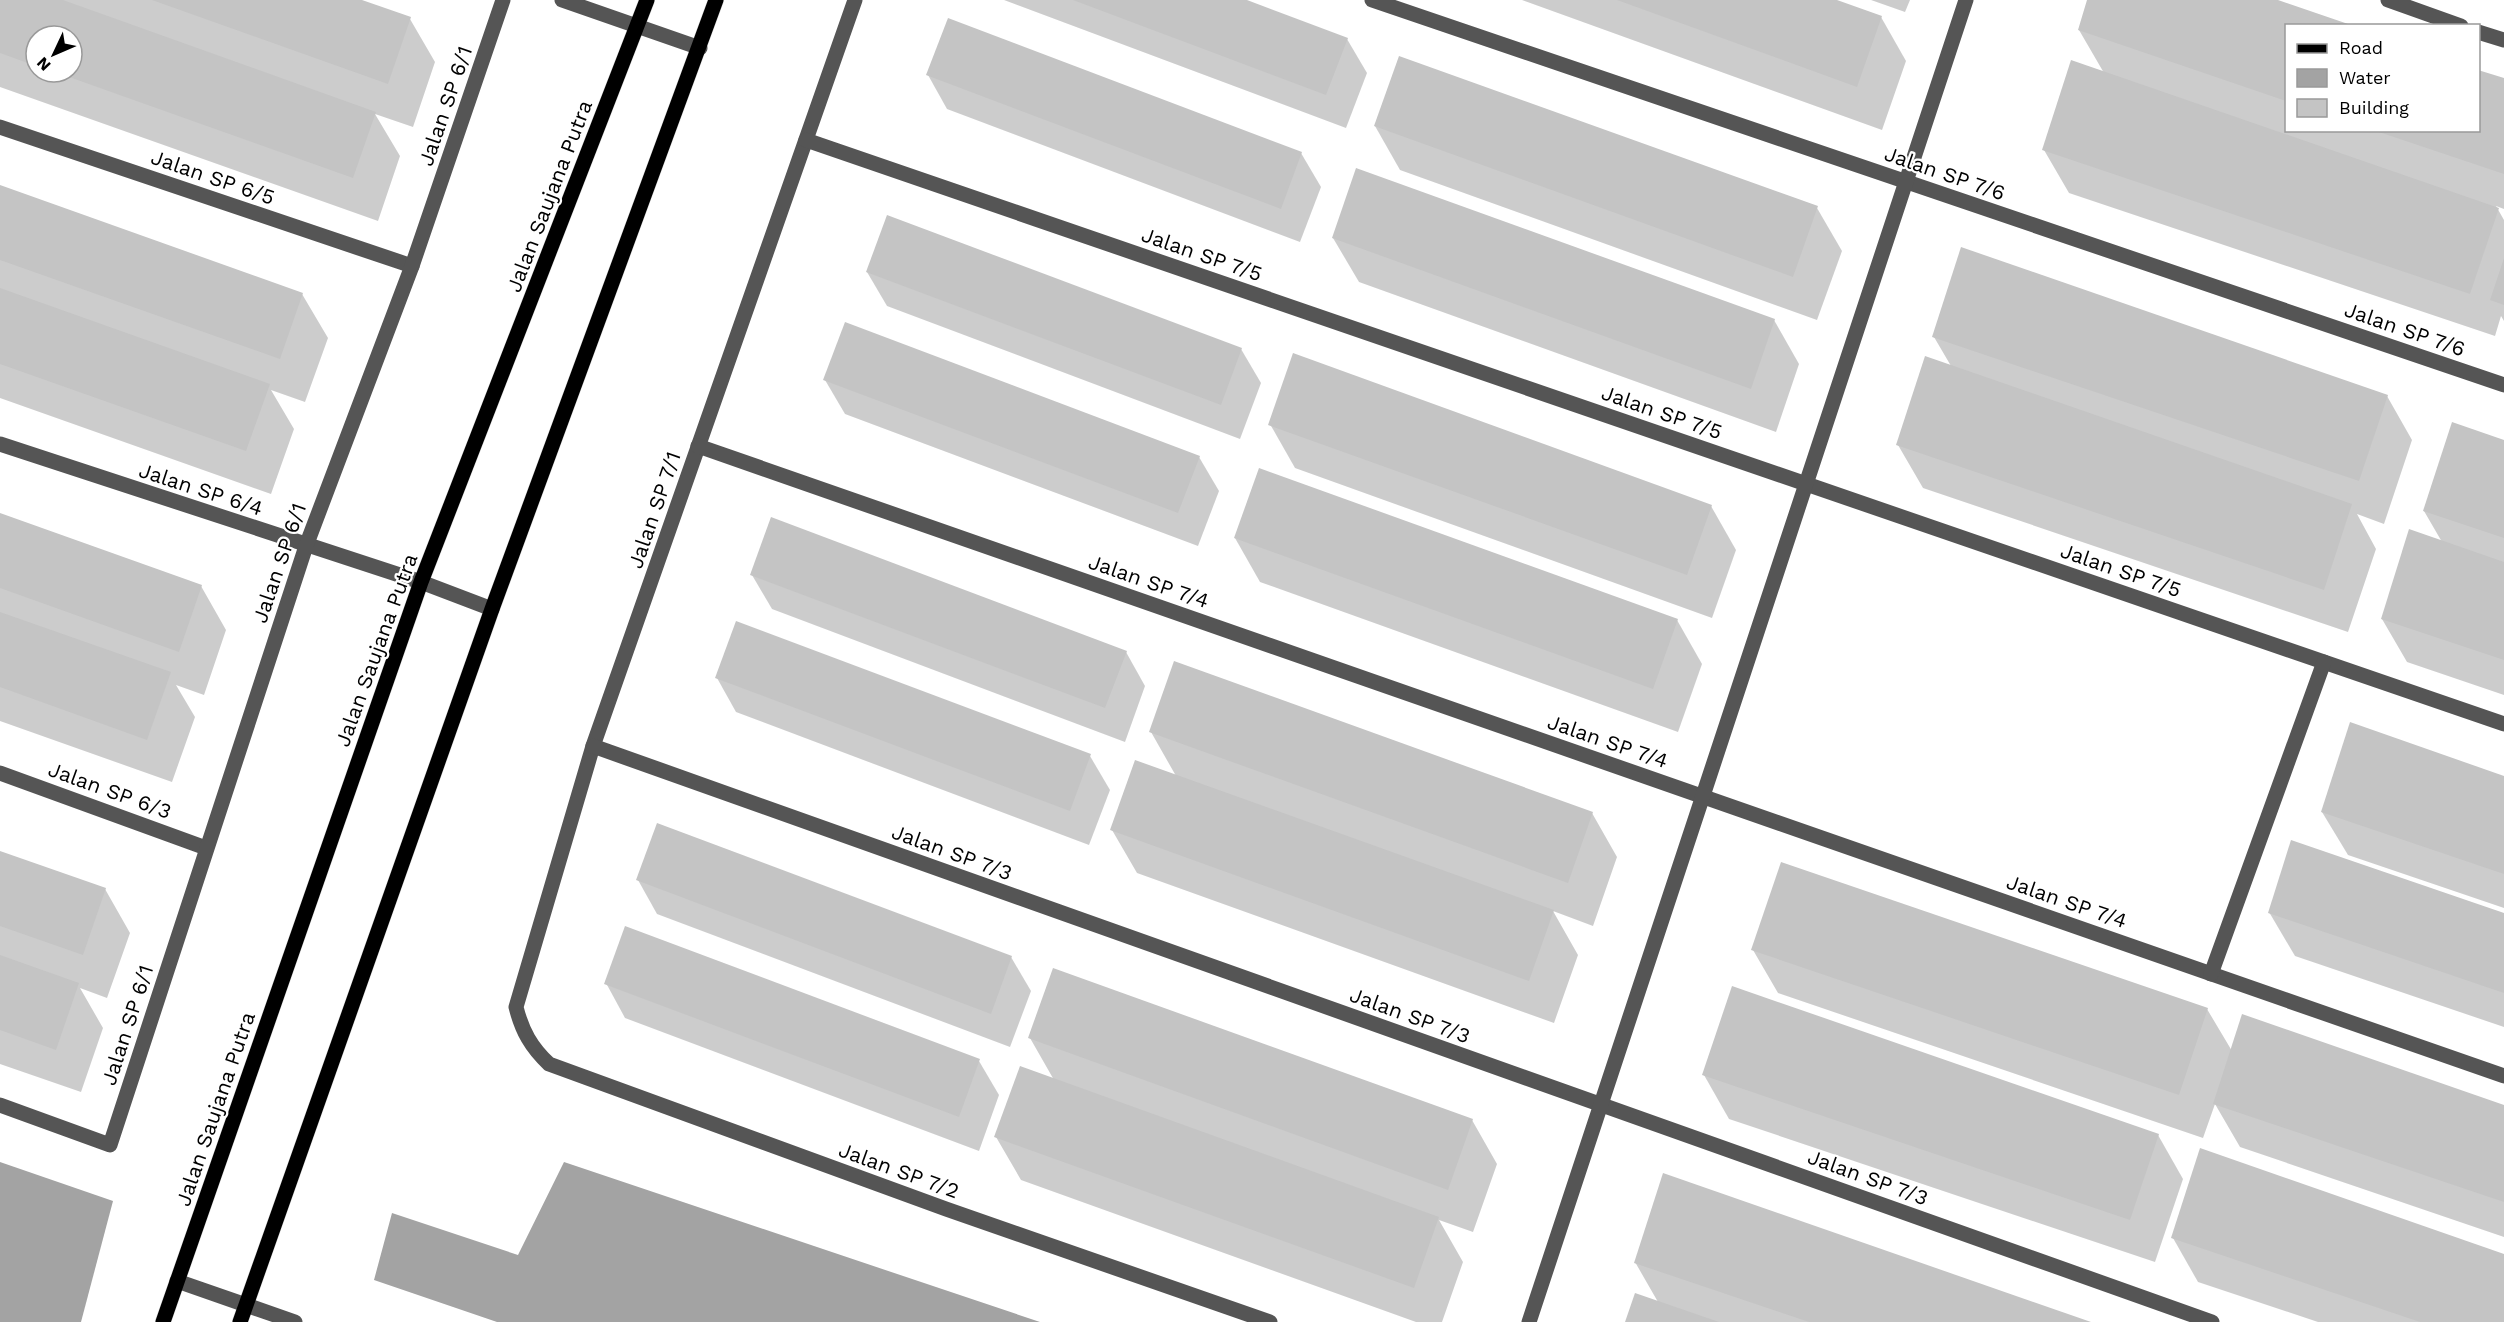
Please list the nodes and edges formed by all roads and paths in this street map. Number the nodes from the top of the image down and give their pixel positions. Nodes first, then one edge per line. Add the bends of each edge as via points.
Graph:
1 (503, 0) edge
2 (562, 0) edge
3 (647, 0) edge
4 (716, 0) edge
5 (855, 0) edge
6 (1372, 0) edge
7 (1966, 0) edge
8 (2388, 0) edge
9 (2455, 24) edge
10 (638, 26) junction
11 (2480, 33) edge
12 (2504, 40) edge
13 (700, 48) junction
14 (0, 127) edge
15 (806, 140) junction
16 (1905, 182) junction
17 (412, 266) junction
18 (2504, 385) edge
19 (0, 444) edge
20 (698, 446) junction
21 (1806, 484) junction
22 (306, 546) junction
23 (421, 582) junction
24 (492, 609) junction
25 (2324, 662) junction
26 (2504, 724) edge
27 (593, 746) junction
28 (0, 772) edge
29 (1702, 797) junction
30 (206, 848) junction
31 (2211, 974) junction
32 (526, 1038) joint
33 (2504, 1076) edge
34 (0, 1105) edge
35 (1601, 1105) junction
36 (177, 1281) junction
37 (246, 1304) junction
38 (164, 1322) edge
39 (240, 1322) edge
40 (295, 1322) edge
41 (1270, 1322) edge
42 (1529, 1322) edge
43 (2212, 1322) edge

1 - 17 street, Jalan SP 6/1
2 - 10 street
3 - 10 main road, Jalan Saujana Putra
4 - 13 main road
5 - 15 street, Jalan SP 7/1
6 - 16 street, Jalan SP 7/6
7 - 16 street
8 - 9 street
10 - 13 street
10 - 23 main road, Jalan Saujana Putra
11 - 12 street
13 - 24 main road
14 - 17 street, Jalan SP 6/5
15 - 20 street, Jalan SP 7/1
15 - 21 street, Jalan SP 7/5
16 - 18 street, Jalan SP 7/6
16 - 21 street
17 - 22 street, Jalan SP 6/1
19 - 22 street, Jalan SP 6/4
20 - 27 street, Jalan SP 7/1
20 - 29 street, Jalan SP 7/4
21 - 25 street, Jalan SP 7/5
21 - 29 street
22 - 23 street, Jalan SP 6/4
22 - 30 street, Jalan SP 6/1
23 - 24 street, Jalan SP 6/4
23 - 36 main road, Jalan Saujana Putra
24 - 37 main road
25 - 26 street, Jalan SP 7/5
25 - 31 street
27 - 32 street, Jalan SP 7/1 via 516,1007
27 - 35 street, Jalan SP 7/3
28 - 30 street, Jalan SP 6/3
29 - 31 street, Jalan SP 7/4
29 - 35 street
30 - 34 street, Jalan SP 6/1 via 110,1144
31 - 33 street, Jalan SP 7/4
32 - 41 street, Jalan SP 7/2 via 549,1064
35 - 42 street
35 - 43 street, Jalan SP 7/3
36 - 37 street
36 - 38 main road, Jalan Saujana Putra
37 - 39 main road
37 - 40 street

